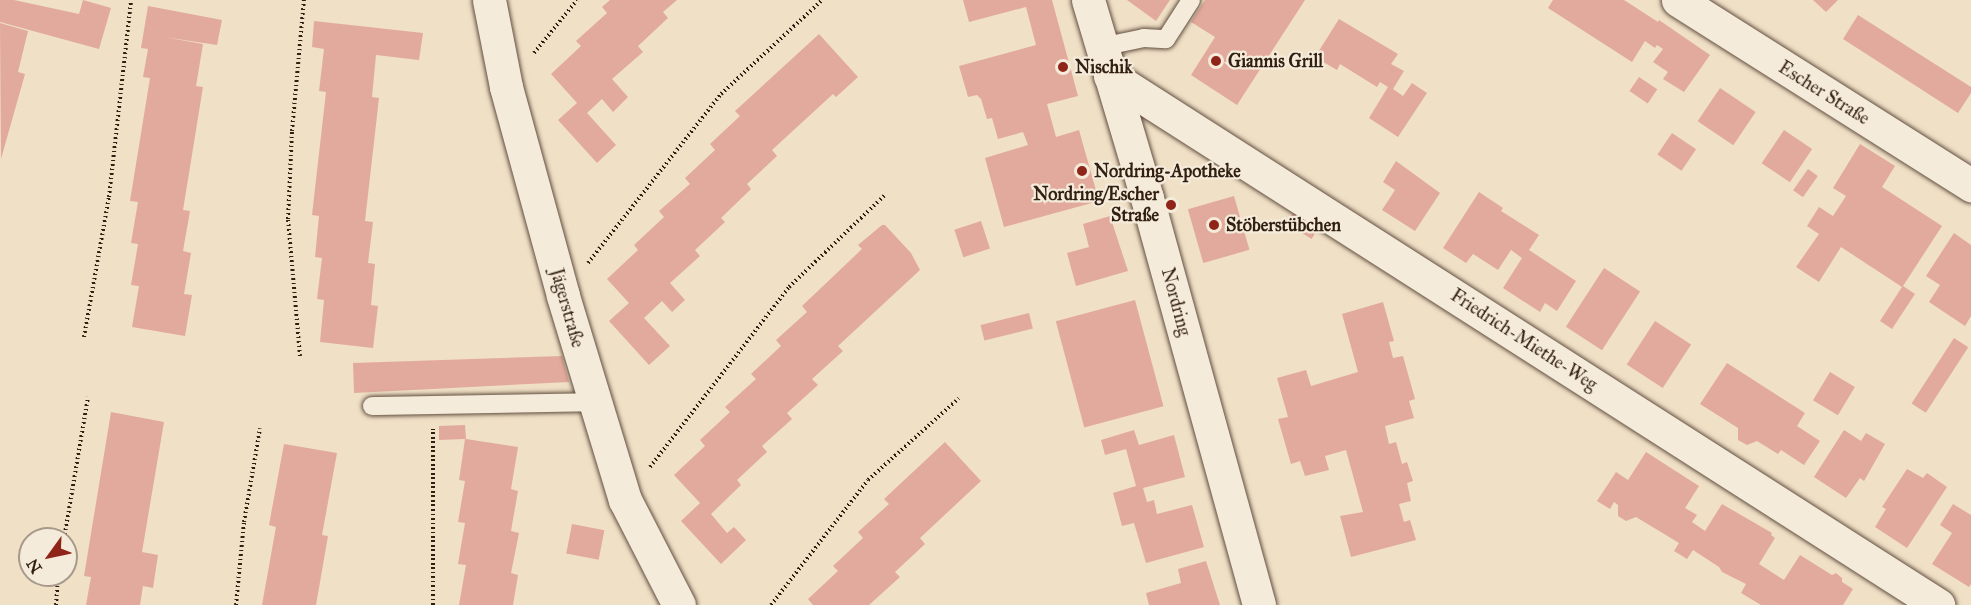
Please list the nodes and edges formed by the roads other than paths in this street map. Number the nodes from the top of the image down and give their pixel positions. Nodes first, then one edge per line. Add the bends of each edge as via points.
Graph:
1 (489, 0) edge
2 (1088, 0) edge
3 (1191, 0) edge
4 (1699, 5) edge
5 (1106, 62) junction
6 (1971, 185) edge
7 (596, 402) junction
8 (372, 406) dead end
9 (679, 605) edge
10 (1259, 605) edge
11 (1938, 605) edge

1 - 7 street, Jägerstraße via 507,87
2 - 5 street, Nordring
3 - 5 lane via 1166,39 1144,38
4 - 6 street, Escher Straße
5 - 10 street, Nordring via 1148,198
5 - 11 street, Friedrich-Miethe-Weg via 1389,254
7 - 8 lane
7 - 9 street, Jägerstraße via 625,500

